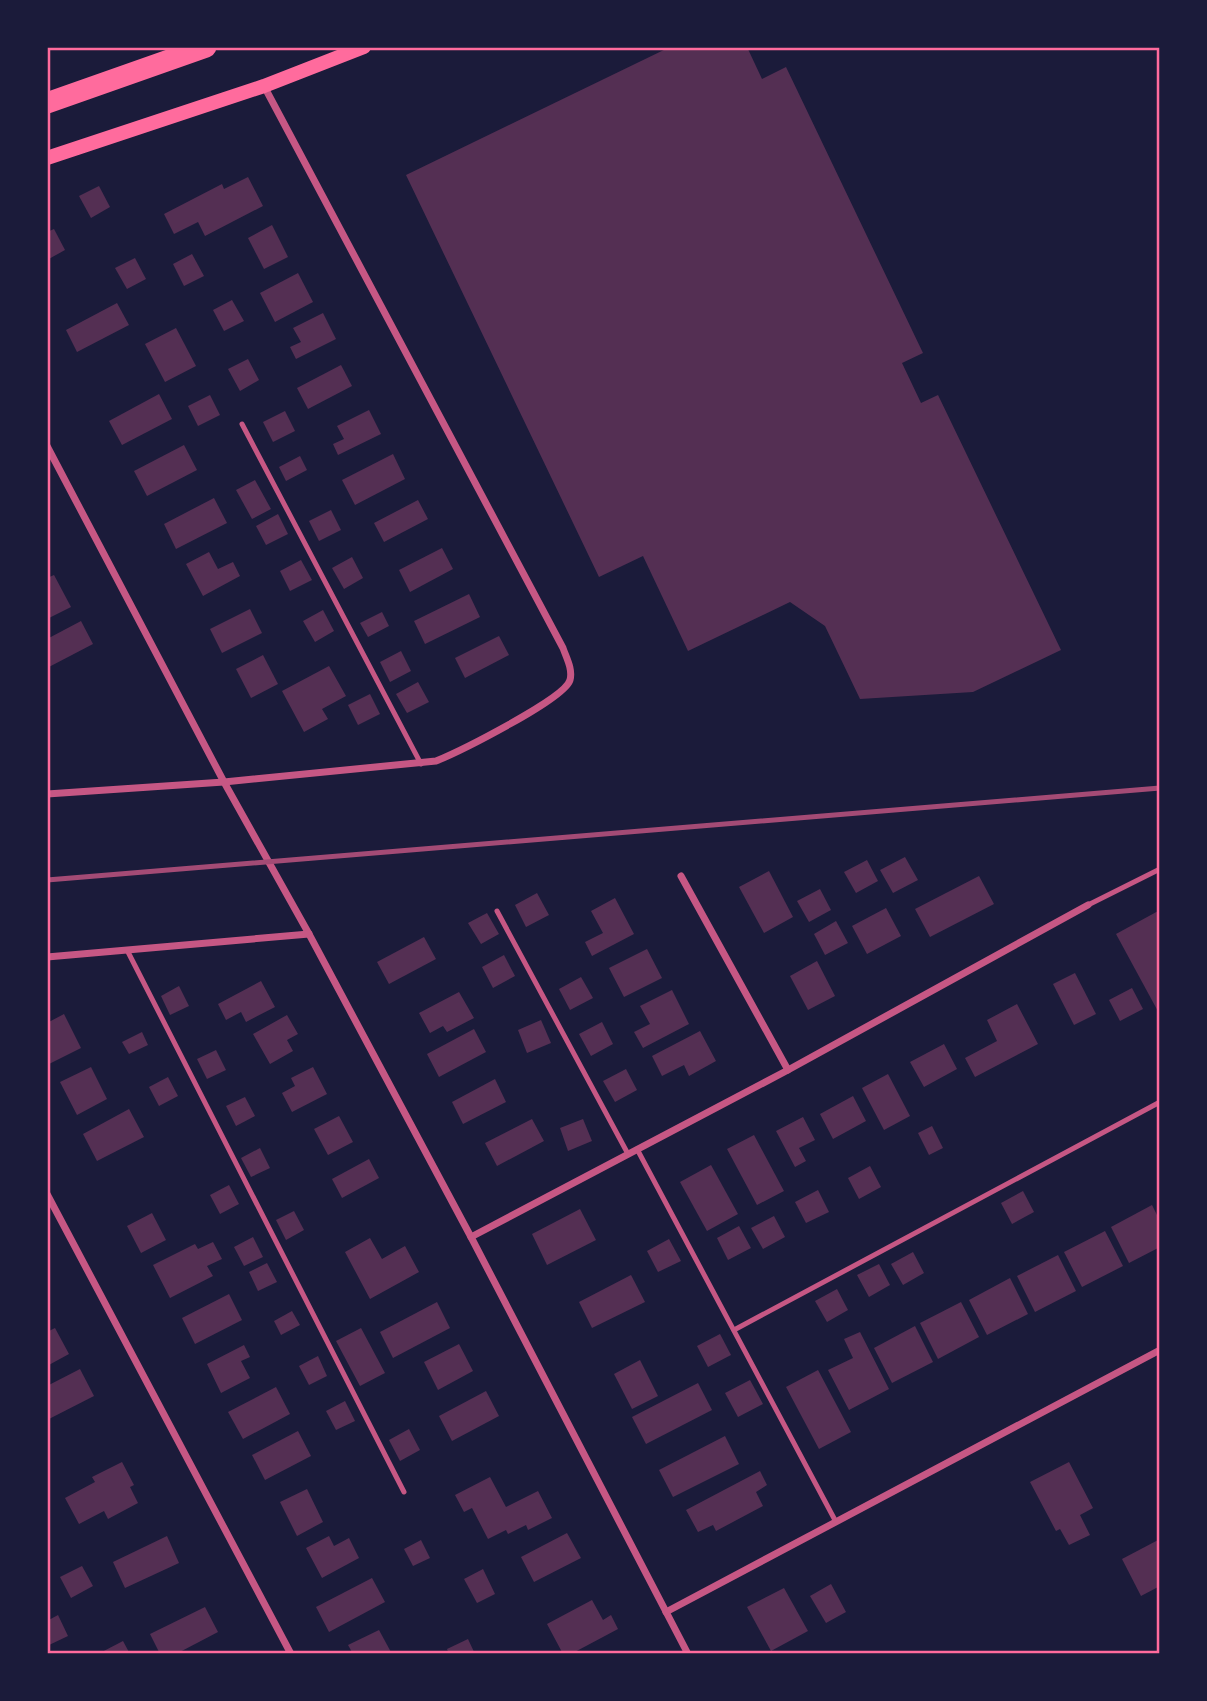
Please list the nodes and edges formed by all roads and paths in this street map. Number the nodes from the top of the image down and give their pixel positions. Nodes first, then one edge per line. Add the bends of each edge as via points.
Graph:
1 (206, 47) edge
2 (364, 47) edge
3 (264, 86) junction
4 (47, 103) edge
5 (47, 158) edge
6 (242, 424) dead end
7 (47, 446) edge
8 (421, 764) junction
9 (224, 782) junction
10 (47, 794) edge
11 (1160, 869) edge
12 (681, 876) dead end
13 (1088, 905) joint
14 (497, 911) dead end
15 (309, 934) junction
16 (127, 950) junction
17 (47, 957) edge
18 (788, 1070) junction
19 (1160, 1102) edge
20 (637, 1149) junction
21 (628, 1154) junction
22 (47, 1194) edge
23 (471, 1237) junction
24 (734, 1330) junction
25 (1160, 1350) edge
26 (404, 1492) dead end
27 (836, 1522) junction
28 (666, 1612) junction
29 (291, 1654) edge
30 (688, 1654) edge

1 - 4 highway
2 - 3 main road
3 - 5 main road
3 - 8 street via 570,668 564,690 550,701 451,755
6 - 8 lane
7 - 9 street
8 - 9 street
9 - 10 street
9 - 15 street
11 - 13 lane
12 - 18 street
13 - 18 street
14 - 21 lane
15 - 16 street
15 - 23 street
16 - 17 street
16 - 26 lane
18 - 20 street
19 - 24 lane
20 - 21 street
20 - 24 lane
21 - 23 street
22 - 29 street
23 - 28 street
24 - 27 lane
25 - 27 street
27 - 28 street
28 - 30 street

